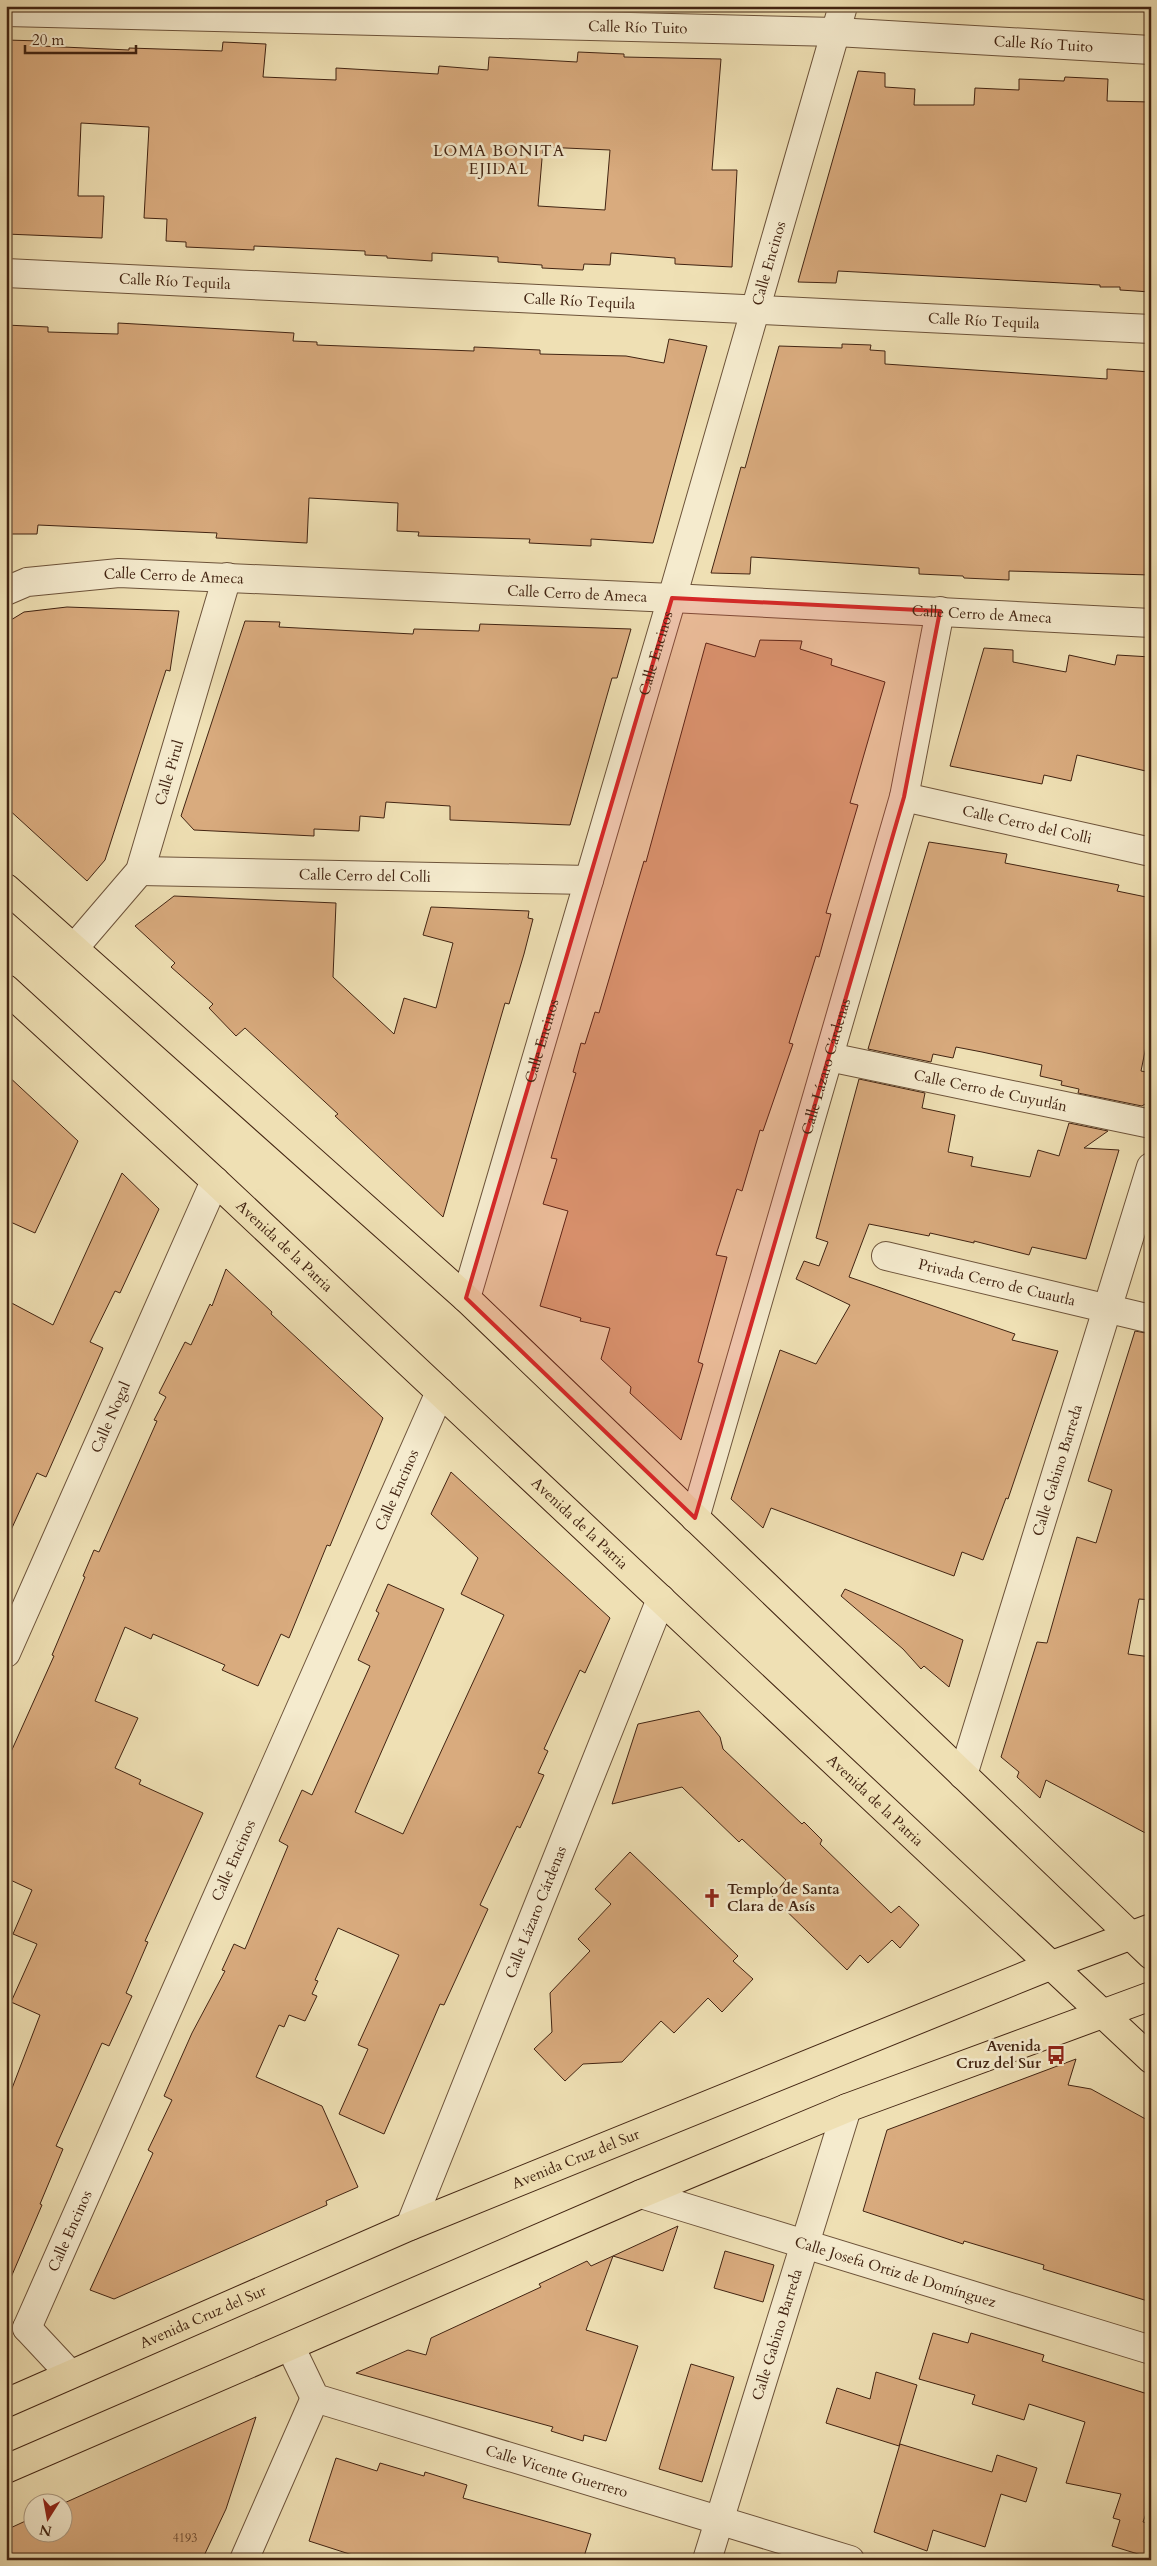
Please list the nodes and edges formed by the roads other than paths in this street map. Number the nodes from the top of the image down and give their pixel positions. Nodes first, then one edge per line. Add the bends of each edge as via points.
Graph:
1 (6, 12) edge
2 (839, 19) edge
3 (1151, 50) edge
4 (6, 273) edge
5 (754, 310) junction
6 (1151, 329) edge
7 (227, 577) junction
8 (6, 590) edge
9 (672, 598) junction
10 (940, 611) junction
11 (1151, 623) edge
12 (904, 797) junction
13 (1151, 852) edge
14 (140, 870) junction
15 (589, 880) junction
16 (6, 888) edge
17 (74, 948) junction
18 (6, 989) edge
19 (829, 1057) junction
20 (1151, 1124) edge
21 (1151, 1167) edge
22 (215, 1181) junction
23 (886, 1256) dead end
24 (466, 1298) junction
25 (1107, 1309) junction
26 (1151, 1319) edge
27 (440, 1392) junction
28 (696, 1518) junction
29 (661, 1599) junction
30 (6, 1653) edge
31 (964, 1775) junction
32 (1141, 1932) edge
33 (1151, 1955) edge
34 (1052, 1965) junction
35 (1151, 1996) edge
36 (1104, 2014) junction
37 (1151, 2059) edge
38 (847, 2108) junction
39 (641, 2194) junction
40 (410, 2226) junction
41 (805, 2243) junction
42 (17, 2325) edge
43 (291, 2348) junction
44 (1151, 2350) edge
45 (70, 2374) junction
46 (315, 2398) junction
47 (6, 2403) edge
48 (6, 2470) edge
49 (720, 2520) junction
50 (244, 2560) edge
51 (707, 2560) edge
52 (850, 2560) edge

1 - 2 street, Calle Río Tuito
2 - 3 street, Calle Río Tuito
2 - 5 street, Calle Encinos
4 - 5 street, Calle Río Tequila
5 - 6 street, Calle Río Tequila
5 - 9 street, Calle Encinos
7 - 8 street, Calle Cerro de Ameca via 119,574 27,582
7 - 9 street, Calle Cerro de Ameca
7 - 14 street, Calle Pirul
9 - 10 street, Calle Cerro de Ameca
9 - 15 street, Calle Encinos
10 - 11 street, Calle Cerro de Ameca
10 - 12 street, Calle Lázaro Cárdenas
12 - 13 street, Calle Cerro del Colli
12 - 19 street, Calle Lázaro Cárdenas
14 - 15 street, Calle Cerro del Colli
14 - 17 street, Calle Pirul
15 - 24 street, Calle Encinos
16 - 17 main road
17 - 24 main road
18 - 22 main road, Avenida de la Patria
19 - 20 street, Calle Cerro de Cuyutlán
19 - 28 street, Calle Lázaro Cárdenas
21 - 25 street, Calle Gabino Barreda
22 - 27 main road, Avenida de la Patria
22 - 30 street, Calle Nogal
23 - 25 street, Privada Cerro de Cuautla
24 - 28 main road
25 - 26 street, Privada Cerro de Cuautla
25 - 31 street, Calle Gabino Barreda
27 - 29 main road, Avenida de la Patria
27 - 42 street, Calle Encinos
28 - 31 main road
29 - 34 main road, Avenida de la Patria
29 - 40 street, Calle Lázaro Cárdenas
31 - 32 main road
32 - 33 main road
32 - 34 main road, Avenida Cruz del Sur
34 - 36 main road, Avenida de la Patria
34 - 40 main road, Avenida Cruz del Sur
35 - 36 main road
36 - 37 main road, Avenida de la Patria
36 - 38 main road
38 - 39 main road
38 - 41 street, Calle Gabino Barreda
39 - 41 street, Calle Josefa Ortiz de Domínguez
39 - 43 main road
40 - 45 main road, Avenida Cruz del Sur
41 - 44 street, Calle Josefa Ortiz de Domínguez
41 - 49 street, Calle Gabino Barreda
42 - 45 street
43 - 46 street
43 - 48 main road
45 - 47 main road, Avenida Cruz del Sur
46 - 49 street, Calle Vicente Guerrero
46 - 50 street
49 - 51 street, Calle Gabino Barreda
49 - 52 street, Calle Vicente Guerrero

